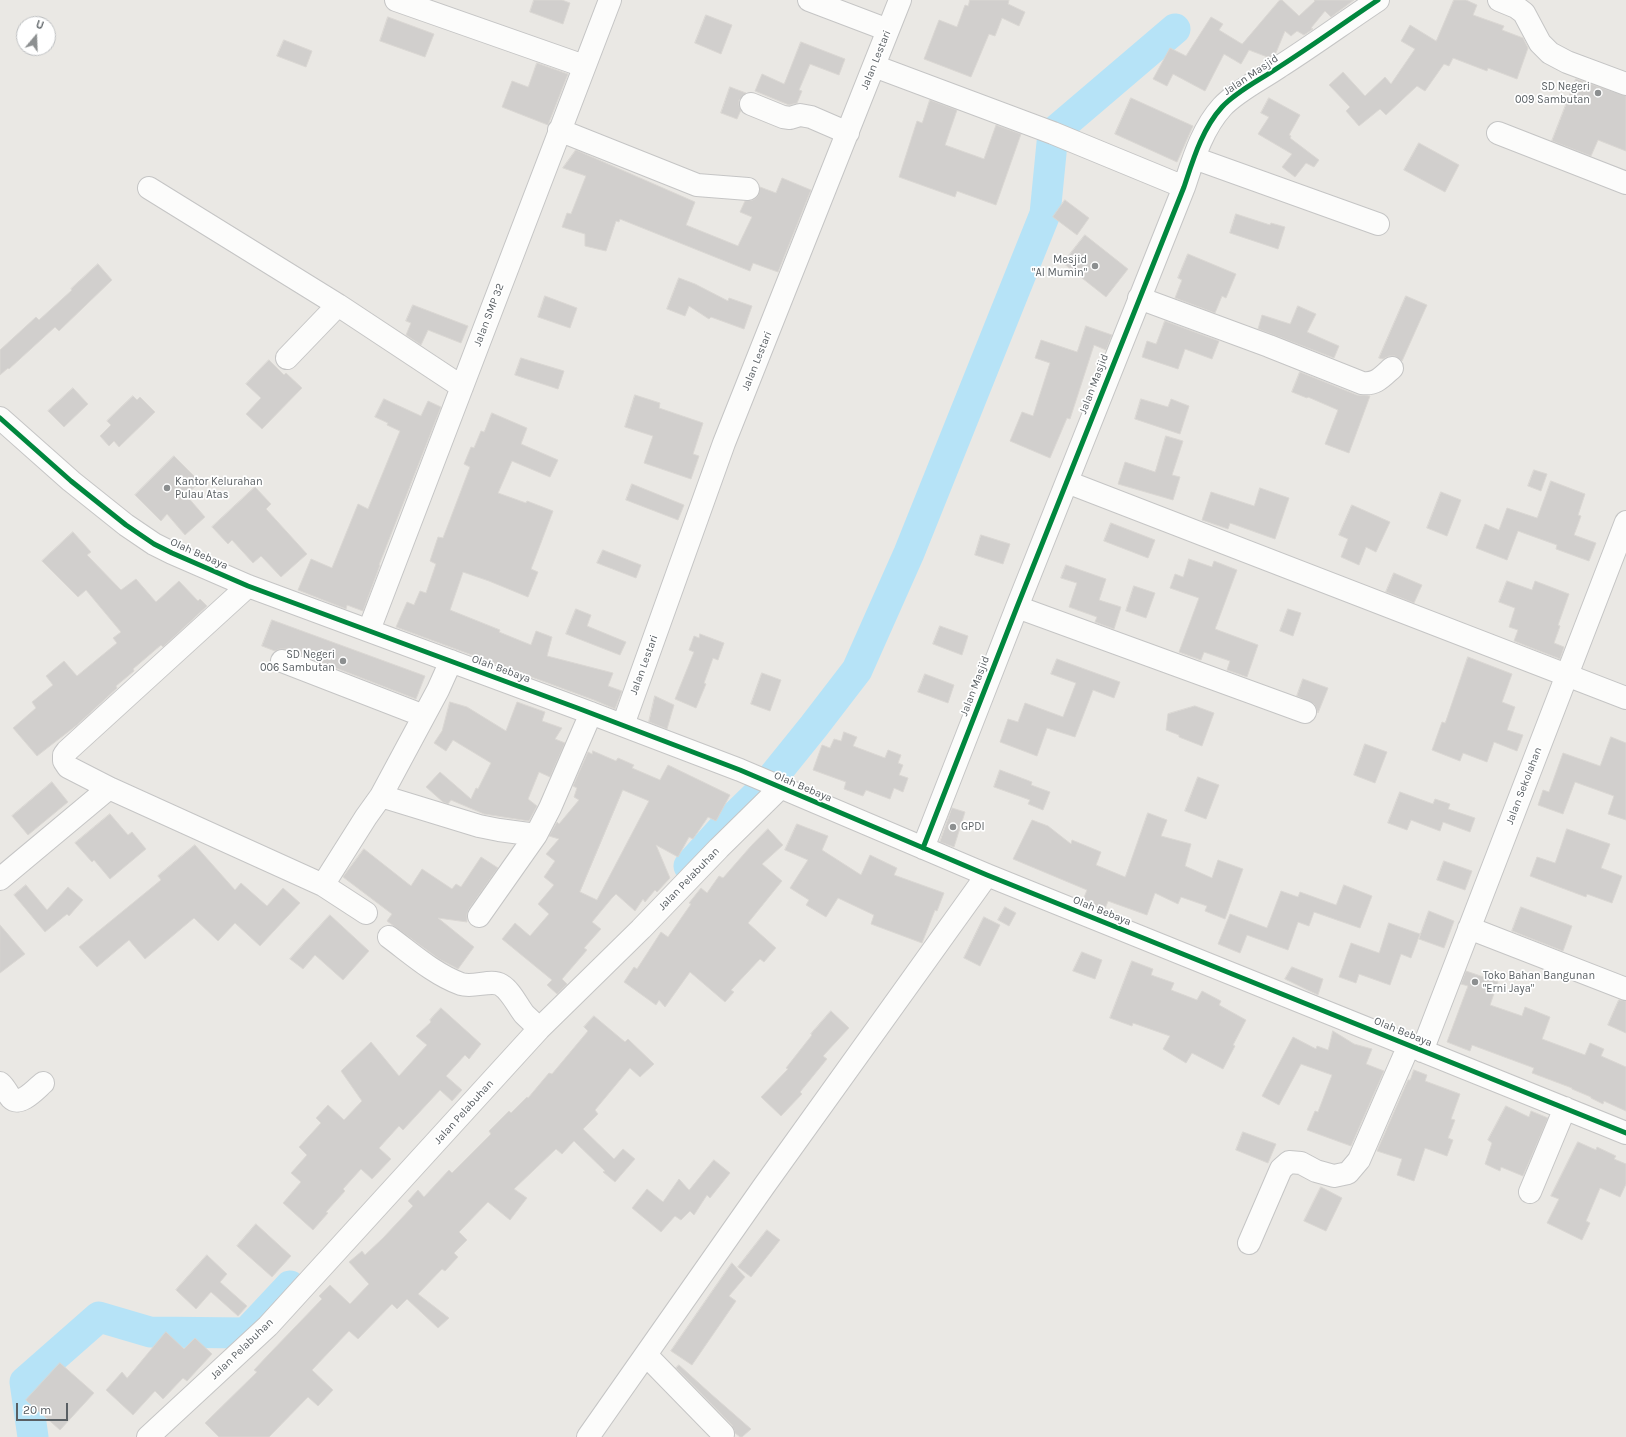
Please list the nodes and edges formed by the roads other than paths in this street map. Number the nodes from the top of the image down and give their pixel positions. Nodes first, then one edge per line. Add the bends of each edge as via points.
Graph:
1 (396, 0) edge
2 (610, 0) edge
3 (809, 0) edge
4 (900, 0) edge
5 (1378, 0) edge
6 (1499, 0) edge
7 (888, 30) junction
8 (584, 66) junction
9 (874, 66) junction
10 (1626, 84) edge
11 (751, 104) dead end
12 (559, 130) junction
13 (1498, 132) dead end
14 (848, 133) junction
15 (1194, 158) junction
16 (1626, 183) edge
17 (1184, 187) junction
18 (148, 188) dead end
19 (748, 189) dead end
20 (1378, 224) dead end
21 (1139, 298) junction
22 (338, 305) junction
23 (287, 358) dead end
24 (1392, 368) dead end
25 (462, 387) junction
26 (0, 418) edge
27 (1067, 482) junction
28 (1626, 522) edge
29 (248, 586) junction
30 (1017, 607) junction
31 (369, 630) junction
32 (282, 661) dead end
33 (451, 661) junction
34 (1567, 675) junction
35 (1626, 698) edge
36 (1305, 712) dead end
37 (591, 713) junction
38 (424, 716) junction
39 (623, 725) junction
40 (776, 786) junction
41 (109, 788) junction
42 (381, 796) junction
43 (536, 835) junction
44 (923, 848) junction
45 (987, 875) junction
46 (0, 879) edge
47 (323, 886) junction
48 (366, 913) dead end
49 (479, 916) dead end
50 (1469, 928) junction
51 (389, 937) dead end
52 (1626, 989) edge
53 (533, 1023) junction
54 (1415, 1048) junction
55 (0, 1083) edge
56 (43, 1083) dead end
57 (1565, 1108) junction
58 (1626, 1133) edge
59 (1530, 1192) dead end
60 (1249, 1243) dead end
61 (646, 1355) junction
62 (724, 1434) dead end
63 (148, 1437) edge
64 (588, 1437) edge

1 - 8 street
2 - 8 street, Jalan SMP 32
3 - 7 street
4 - 7 street, Jalan Lestari
5 - 15 street, Jalan Masjid via 1241,91 1222,107 1209,124
6 - 10 street via 1524,13 1540,44 1550,53
7 - 9 street, Jalan Lestari
8 - 12 street, Jalan SMP 32
9 - 14 street, Jalan Lestari
9 - 17 street via 1053,133
11 - 14 street via 783,117 811,117
12 - 19 street via 697,185
12 - 25 street, Jalan SMP 32
13 - 16 street
14 - 39 street, Jalan Lestari via 724,443
15 - 17 street, Jalan Masjid
15 - 20 street
17 - 21 street, Jalan Masjid
18 - 22 street
21 - 24 street via 1362,383 1377,381
21 - 27 street, Jalan Masjid
22 - 23 street
22 - 25 street
25 - 31 street, Jalan SMP 32
26 - 29 street, Olah Bebaya via 71,481 142,536 172,554
27 - 30 street, Jalan Masjid
27 - 34 street
28 - 34 street, Jalan Sekolahan
29 - 31 street, Olah Bebaya
29 - 41 street via 64,755 68,767
30 - 36 street
30 - 44 street, Jalan Masjid
31 - 33 street, Olah Bebaya
32 - 38 street
33 - 37 street, Olah Bebaya
33 - 38 street
34 - 35 street
34 - 50 street, Jalan Sekolahan
37 - 39 street, Olah Bebaya
37 - 43 street
38 - 42 street
39 - 40 street, Olah Bebaya
40 - 44 street, Olah Bebaya
40 - 53 street, Jalan Pelabuhan via 641,929
41 - 46 street
41 - 47 street
42 - 43 street via 479,826
42 - 47 street
43 - 49 street
44 - 45 street, Olah Bebaya
45 - 54 street, Olah Bebaya
45 - 61 street
47 - 48 street
50 - 52 street
50 - 54 street, Jalan Sekolahan
51 - 53 street via 441,975 474,986 500,984
53 - 63 street, Jalan Pelabuhan via 268,1326
54 - 57 street, Olah Bebaya
54 - 60 street, Jalan Sekolahan via 1359,1160 1348,1172 1334,1176 1301,1163 1289,1162 1281,1169
55 - 56 street via 16,1101 21,1101
57 - 58 street, Olah Bebaya
57 - 59 street
61 - 62 street
61 - 64 street

